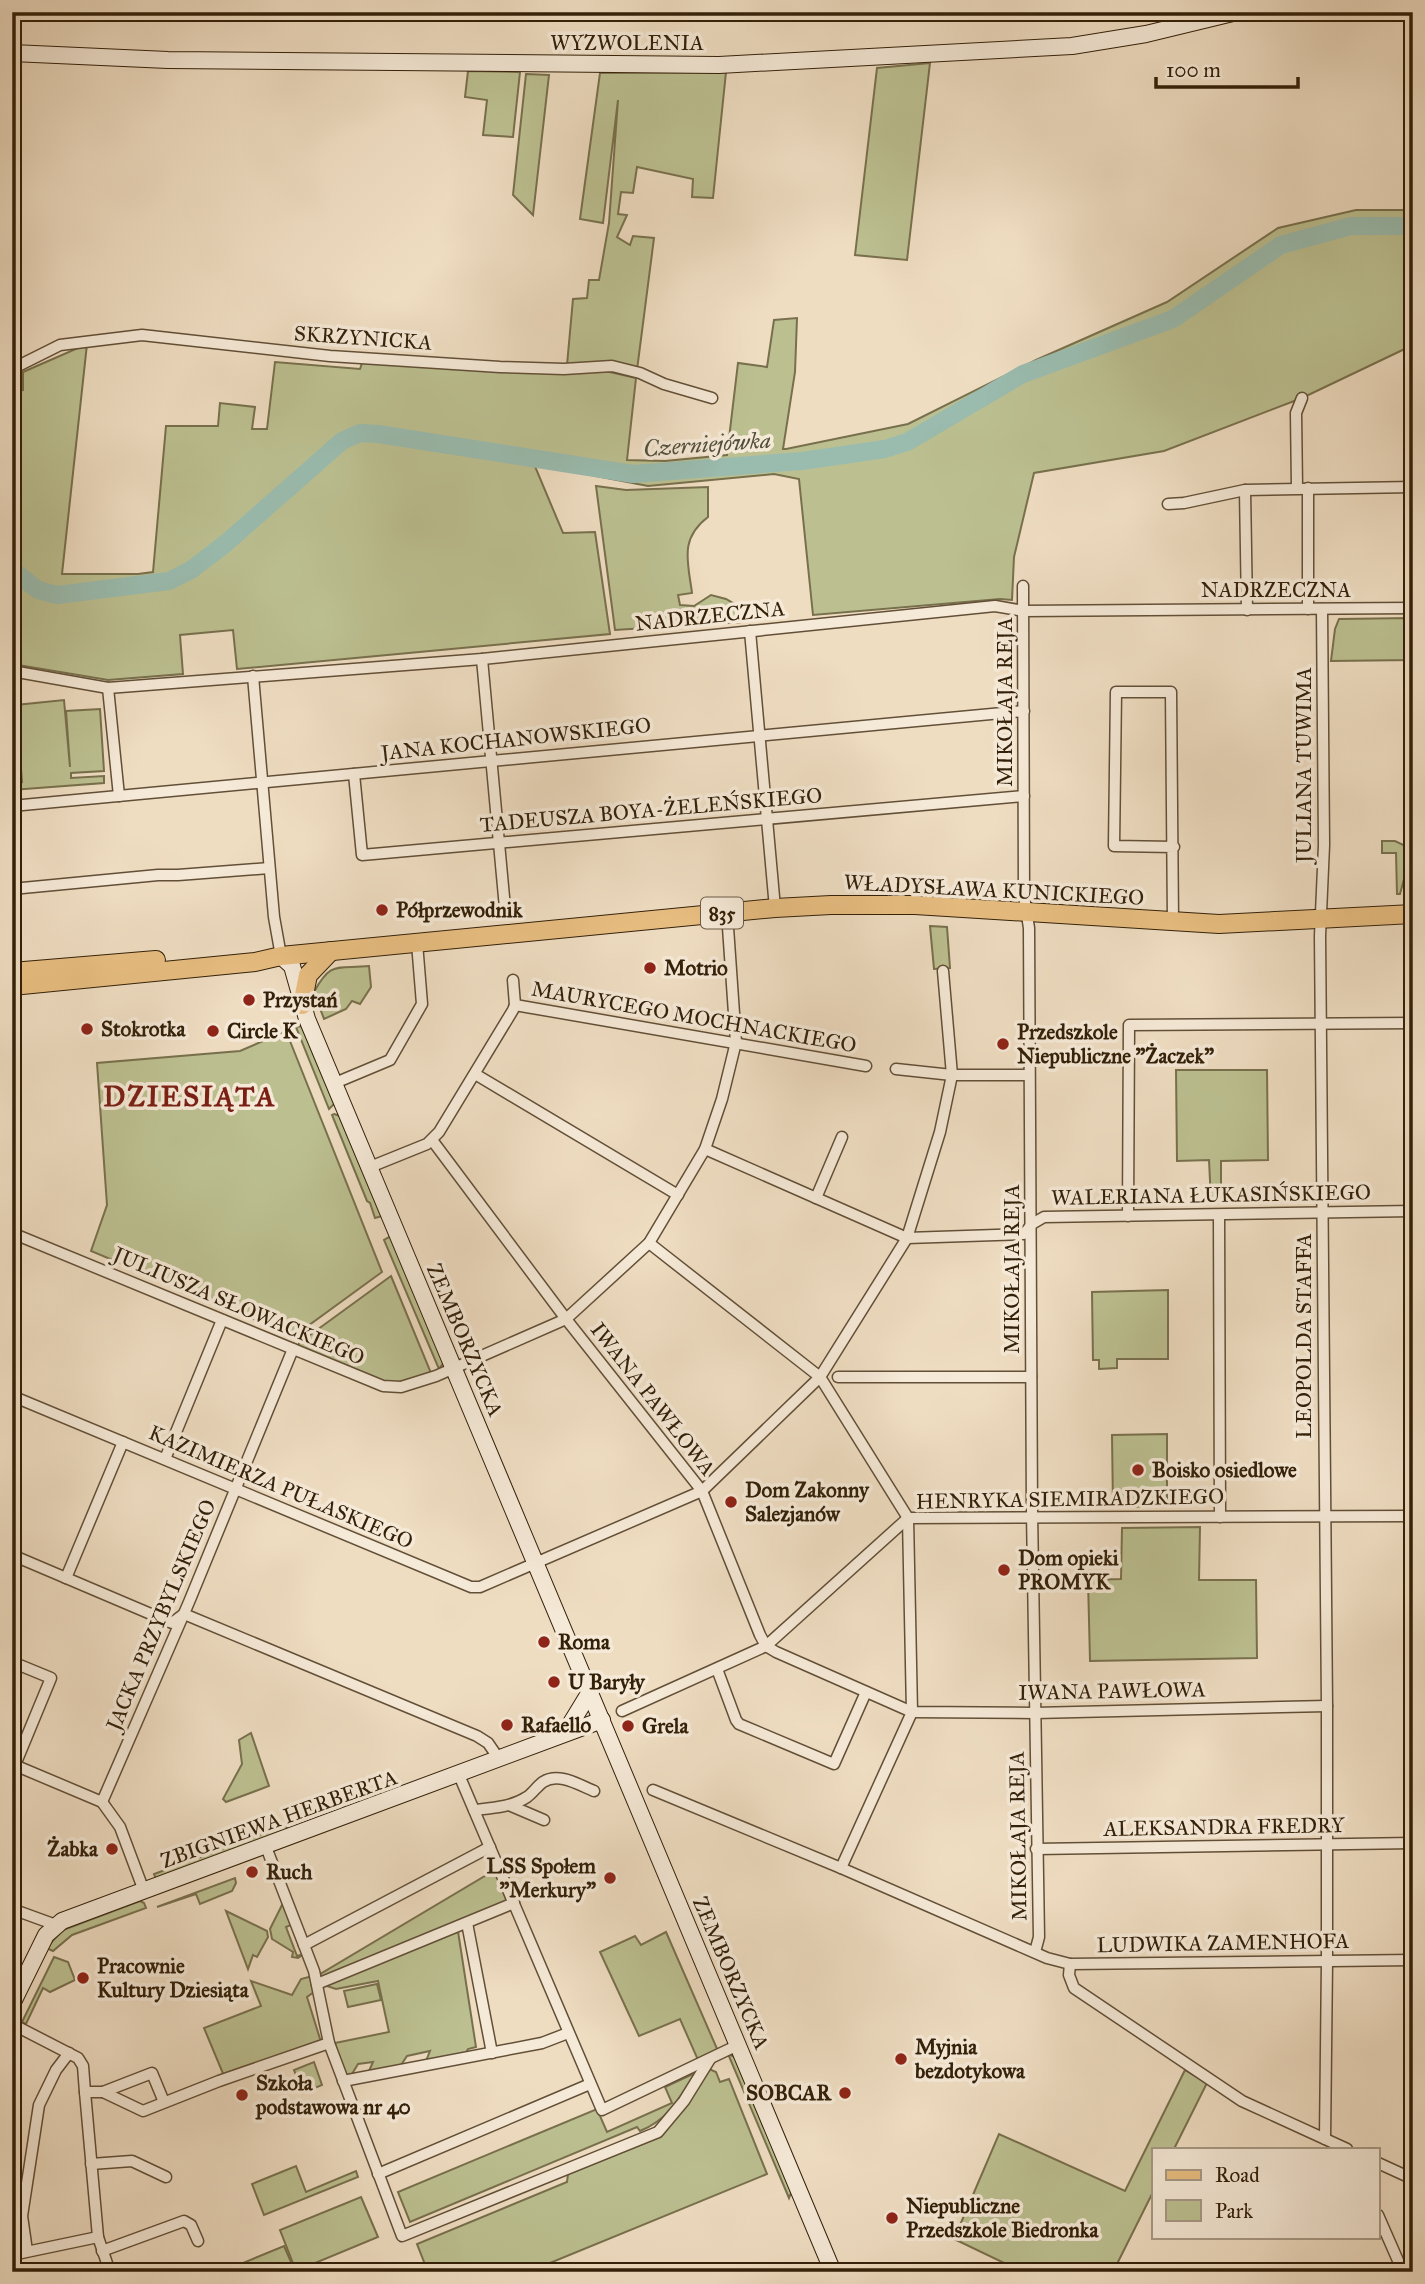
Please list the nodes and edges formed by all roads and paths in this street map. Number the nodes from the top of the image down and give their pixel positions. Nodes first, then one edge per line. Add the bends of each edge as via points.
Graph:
1 (1237, 12) edge
2 (12, 53) edge
3 (12, 369) edge
4 (712, 398) dead end
5 (1302, 398) dead end
6 (1413, 487) edge
7 (1302, 488) junction
8 (1245, 490) junction
9 (1168, 503) dead end
10 (1023, 586) dead end
11 (1413, 608) edge
12 (1322, 609) junction
13 (1247, 610) junction
14 (1308, 610) junction
15 (1024, 611) junction
16 (750, 631) junction
17 (482, 659) junction
18 (12, 671) edge
19 (253, 676) junction
20 (108, 688) junction
21 (1024, 711) junction
22 (760, 735) junction
23 (491, 761) junction
24 (354, 774) junction
25 (263, 782) junction
26 (118, 796) junction
27 (1024, 796) junction
28 (12, 806) edge
29 (766, 818) junction
30 (499, 842) junction
31 (1174, 847) junction
32 (269, 868) junction
33 (12, 889) edge
34 (505, 908) dead end
35 (775, 908) junction
36 (727, 913) junction
37 (1028, 913) junction
38 (1413, 914) edge
39 (1321, 920) junction
40 (1173, 922) junction
41 (416, 943) junction
42 (331, 951) junction
43 (281, 956) junction
44 (943, 971) dead end
45 (12, 972) edge
46 (513, 980) dead end
47 (12, 986) edge
48 (302, 1005) junction
49 (515, 1005) junction
50 (1321, 1022) junction
51 (1413, 1023) edge
52 (736, 1042) junction
53 (866, 1066) dead end
54 (896, 1069) dead end
55 (475, 1074) junction
56 (951, 1075) junction
57 (1029, 1076) junction
58 (335, 1083) junction
59 (842, 1138) dead end
60 (432, 1140) junction
61 (705, 1149) junction
62 (370, 1167) junction
63 (678, 1195) junction
64 (816, 1198) junction
65 (1413, 1211) edge
66 (1323, 1212) junction
67 (1219, 1215) junction
68 (1128, 1216) junction
69 (1032, 1224) junction
70 (12, 1233) edge
71 (907, 1238) junction
72 (649, 1243) junction
73 (566, 1319) junction
74 (222, 1320) junction
75 (293, 1349) junction
76 (455, 1369) junction
77 (820, 1377) junction
78 (838, 1377) dead end
79 (1031, 1377) junction
80 (12, 1396) edge
81 (123, 1442) junction
82 (165, 1459) junction
83 (237, 1489) junction
84 (702, 1491) junction
85 (1413, 1516) edge
86 (1032, 1517) junction
87 (1220, 1517) junction
88 (1325, 1517) junction
89 (908, 1518) junction
90 (12, 1555) edge
91 (536, 1564) junction
92 (66, 1578) junction
93 (184, 1614) junction
94 (766, 1646) junction
95 (12, 1662) edge
96 (717, 1669) junction
97 (590, 1692) junction
98 (866, 1692) junction
99 (1327, 1706) junction
100 (622, 1711) dead end
101 (912, 1712) junction
102 (1035, 1713) junction
103 (602, 1720) junction
104 (565, 1733) junction
105 (499, 1759) junction
106 (14, 1765) edge
107 (459, 1774) junction
108 (653, 1790) dead end
109 (594, 1791) dead end
110 (102, 1802) junction
111 (509, 1805) junction
112 (474, 1811) junction
113 (544, 1820) dead end
114 (1413, 1843) edge
115 (1326, 1844) junction
116 (266, 1847) junction
117 (490, 1847) junction
118 (1036, 1849) junction
119 (841, 1868) junction
120 (144, 1892) junction
121 (514, 1903) junction
122 (12, 1909) edge
123 (467, 1923) junction
124 (56, 1925) junction
125 (304, 1945) junction
126 (1035, 1952) junction
127 (1413, 1960) edge
128 (1327, 1961) junction
129 (1070, 1964) junction
130 (317, 1984) junction
131 (12, 2004) edge
132 (12, 2024) edge
133 (568, 2033) junction
134 (329, 2043) junction
135 (738, 2045) junction
136 (69, 2053) junction
137 (492, 2053) junction
138 (710, 2059) junction
139 (343, 2081) junction
140 (590, 2084) junction
141 (85, 2092) junction
142 (103, 2092) junction
143 (164, 2102) junction
144 (1325, 2139) junction
145 (1344, 2148) edge
146 (91, 2164) junction
147 (1380, 2164) edge
148 (378, 2174) junction
149 (166, 2177) dead end
150 (1413, 2179) edge
151 (1380, 2220) edge
152 (98, 2237) junction
153 (198, 2241) dead end
154 (27, 2251) junction
155 (102, 2251) junction
156 (12, 2255) edge
157 (110, 2272) edge
158 (833, 2272) edge
159 (1403, 2272) edge

1 - 2 street, WYZWOLENIA via 1146,34 1063,47 719,65 134,59
3 - 4 street, SKRZYNICKA via 60,345 142,335 330,356 500,367 612,366
5 - 7 street via 1296,413
6 - 7 street
7 - 8 street
7 - 14 street
8 - 9 street
8 - 13 street
10 - 15 street, MIKOŁAJA REJA
11 - 12 street, NADRZECZNA
12 - 14 street, NADRZECZNA
12 - 39 street, JULIANA TUWIMA
13 - 14 street, NADRZECZNA
13 - 15 street, NADRZECZNA
15 - 16 street, NADRZECZNA via 995,606
15 - 21 street, MIKOŁAJA REJA
16 - 17 street, NADRZECZNA
16 - 22 street
17 - 19 street, NADRZECZNA
17 - 23 street
18 - 20 street, NADRZECZNA
19 - 20 street, NADRZECZNA
19 - 25 street
20 - 26 street
21 - 22 street, JANA KOCHANOWSKIEGO
21 - 27 street, MIKOŁAJA REJA
22 - 23 street, JANA KOCHANOWSKIEGO
22 - 29 street
23 - 24 street, JANA KOCHANOWSKIEGO
23 - 30 street
24 - 25 street, JANA KOCHANOWSKIEGO
24 - 30 street, TADEUSZA BOYA-ŻELEŃSKIEGO via 362,855
25 - 26 street, JANA KOCHANOWSKIEGO
25 - 32 street
26 - 28 street, JANA KOCHANOWSKIEGO
27 - 29 street, TADEUSZA BOYA-ŻELEŃSKIEGO
27 - 37 street, MIKOŁAJA REJA
29 - 30 street, TADEUSZA BOYA-ŻELEŃSKIEGO
29 - 35 street
30 - 34 street
31 - 31 street via 1171,692 1116,692 1115,846
31 - 40 street
32 - 33 street
32 - 43 street
35 - 36 main road, WŁADYSŁAWA KUNICKIEGO / 835
35 - 37 main road, WŁADYSŁAWA KUNICKIEGO / 835 via 892,904
36 - 41 main road, WŁADYSŁAWA KUNICKIEGO / 835
36 - 52 street, JULIUSZA SŁOWACKIEGO
37 - 40 main road, WŁADYSŁAWA KUNICKIEGO / 835
37 - 57 street, MIKOŁAJA REJA
38 - 39 main road, WŁADYSŁAWA KUNICKIEGO / 835
39 - 40 main road, WŁADYSŁAWA KUNICKIEGO / 835
39 - 50 street, LEOPOLDA STAFFA
41 - 42 main road, WŁADYSŁAWA KUNICKIEGO / 835
41 - 58 street via 422,1004 390,1060
42 - 43 main road, WŁADYSŁAWA KUNICKIEGO / 835
42 - 48 main road via 308,975
43 - 45 main road, WŁADYSŁAWA KUNICKIEGO / 835 via 254,952
43 - 47 main road, WŁADYSŁAWA KUNICKIEGO / 835
43 - 48 street, ZEMBORZYCKA via 292,966
44 - 56 street
46 - 49 street
48 - 58 street, ZEMBORZYCKA
49 - 52 street, MAURYCEGO MOCHNACKIEGO
49 - 55 street
50 - 51 street
50 - 66 street, LEOPOLDA STAFFA
50 - 68 street via 1129,1025
52 - 53 street, MAURYCEGO MOCHNACKIEGO
52 - 61 street, JULIUSZA SŁOWACKIEGO
54 - 56 street
55 - 60 street
55 - 63 street
56 - 57 street
56 - 71 street via 940,1132
57 - 69 street, MIKOŁAJA REJA
58 - 62 street, ZEMBORZYCKA
59 - 64 street
60 - 62 street
60 - 73 street, IWANA PAWŁOWA
61 - 63 street, JULIUSZA SŁOWACKIEGO
61 - 64 street, WALERIANA ŁUKASIŃSKIEGO
62 - 76 street, ZEMBORZYCKA
63 - 72 street, JULIUSZA SŁOWACKIEGO
64 - 71 street, WALERIANA ŁUKASIŃSKIEGO
65 - 66 street, WALERIANA ŁUKASIŃSKIEGO
66 - 67 street, WALERIANA ŁUKASIŃSKIEGO
66 - 88 street, LEOPOLDA STAFFA
67 - 68 street, WALERIANA ŁUKASIŃSKIEGO
67 - 87 street
68 - 69 street, WALERIANA ŁUKASIŃSKIEGO via 1044,1217
69 - 71 street, WALERIANA ŁUKASIŃSKIEGO via 1024,1234
69 - 79 street, MIKOŁAJA REJA
70 - 74 street, JULIUSZA SŁOWACKIEGO
71 - 77 street
72 - 73 street, JULIUSZA SŁOWACKIEGO
72 - 77 street
73 - 76 street, JULIUSZA SŁOWACKIEGO
73 - 84 street, IWANA PAWŁOWA
74 - 75 street, JULIUSZA SŁOWACKIEGO
74 - 82 street
75 - 76 street, JULIUSZA SŁOWACKIEGO via 383,1386 401,1387
75 - 83 street, JACKA PRZYBYLSKIEGO
76 - 91 street, ZEMBORZYCKA
77 - 84 street
77 - 89 street
78 - 79 street
79 - 86 street, MIKOŁAJA REJA
80 - 81 street, KAZIMIERZA PUŁASKIEGO
81 - 82 street, KAZIMIERZA PUŁASKIEGO
81 - 92 street
82 - 83 street, KAZIMIERZA PUŁASKIEGO
83 - 91 street, KAZIMIERZA PUŁASKIEGO via 471,1587
83 - 93 street, JACKA PRZYBYLSKIEGO
84 - 91 street, KAZIMIERZA PUŁASKIEGO
84 - 94 street, IWANA PAWŁOWA
85 - 88 street, HENRYKA SIEMIRADZKIEGO
86 - 87 street, HENRYKA SIEMIRADZKIEGO
86 - 89 street, HENRYKA SIEMIRADZKIEGO
86 - 102 street, MIKOŁAJA REJA
87 - 88 street, HENRYKA SIEMIRADZKIEGO
88 - 99 street, LEOPOLDA STAFFA
89 - 94 street, HENRYKA SIEMIRADZKIEGO
89 - 101 street
90 - 92 street
91 - 97 street, ZEMBORZYCKA
92 - 93 street via 172,1622
93 - 105 street via 478,1736
93 - 110 street, JACKA PRZYBYLSKIEGO
94 - 96 street, HENRYKA SIEMIRADZKIEGO
94 - 98 street, IWANA PAWŁOWA
95 - 106 street via 51,1678
96 - 98 street via 739,1724 834,1764
96 - 100 street, HENRYKA SIEMIRADZKIEGO
97 - 103 street, ZEMBORZYCKA
97 - 104 street
98 - 101 street, IWANA PAWŁOWA
99 - 102 street, IWANA PAWŁOWA
99 - 115 street, LEOPOLDA STAFFA
101 - 102 street, IWANA PAWŁOWA
101 - 119 street
102 - 118 street, MIKOŁAJA REJA
103 - 104 street, ZBIGNIEWA HERBERTA
103 - 135 street, ZEMBORZYCKA
104 - 105 street, ZBIGNIEWA HERBERTA
105 - 107 street, ZBIGNIEWA HERBERTA
106 - 110 street
107 - 112 street
107 - 116 street, ZBIGNIEWA HERBERTA
108 - 119 street, LUDWIKA ZAMENHOFA
109 - 111 street via 550,1778 528,1797
110 - 120 street via 120,1827
111 - 112 street
111 - 113 street
112 - 117 street
114 - 115 street, ALEKSANDRA FREDRY
115 - 118 street, ALEKSANDRA FREDRY
115 - 128 street, LEOPOLDA STAFFA
116 - 120 street, ZBIGNIEWA HERBERTA
116 - 125 street
117 - 121 street
117 - 125 street
118 - 126 street, MIKOŁAJA REJA via 1039,1937
119 - 126 street, LUDWIKA ZAMENHOFA
120 - 124 street, ZBIGNIEWA HERBERTA
121 - 123 street
121 - 133 street
122 - 124 street
123 - 130 street
123 - 137 street
124 - 131 street via 46,1935
125 - 130 street
126 - 129 street, LUDWIKA ZAMENHOFA
127 - 128 street, LUDWIKA ZAMENHOFA
128 - 129 street, LUDWIKA ZAMENHOFA
128 - 144 street, LEOPOLDA STAFFA
129 - 144 street via 1074,1988 1242,2101
130 - 134 street
132 - 136 street
133 - 137 street
133 - 140 street
134 - 139 street
134 - 143 street
135 - 138 street
135 - 158 street, ZEMBORZYCKA
136 - 141 street via 83,2066
136 - 154 street via 39,2105 22,2216
137 - 139 street
138 - 140 street via 602,2110
138 - 148 street via 658,2132 402,2235
139 - 148 street
140 - 148 street
141 - 142 street
141 - 146 street
142 - 143 street via 143,2111
142 - 143 street via 152,2073
144 - 145 street
146 - 149 street via 132,2161
146 - 152 street
147 - 150 street
151 - 159 street
152 - 154 street
152 - 155 street
153 - 155 street via 184,2221
154 - 156 street
155 - 157 street

